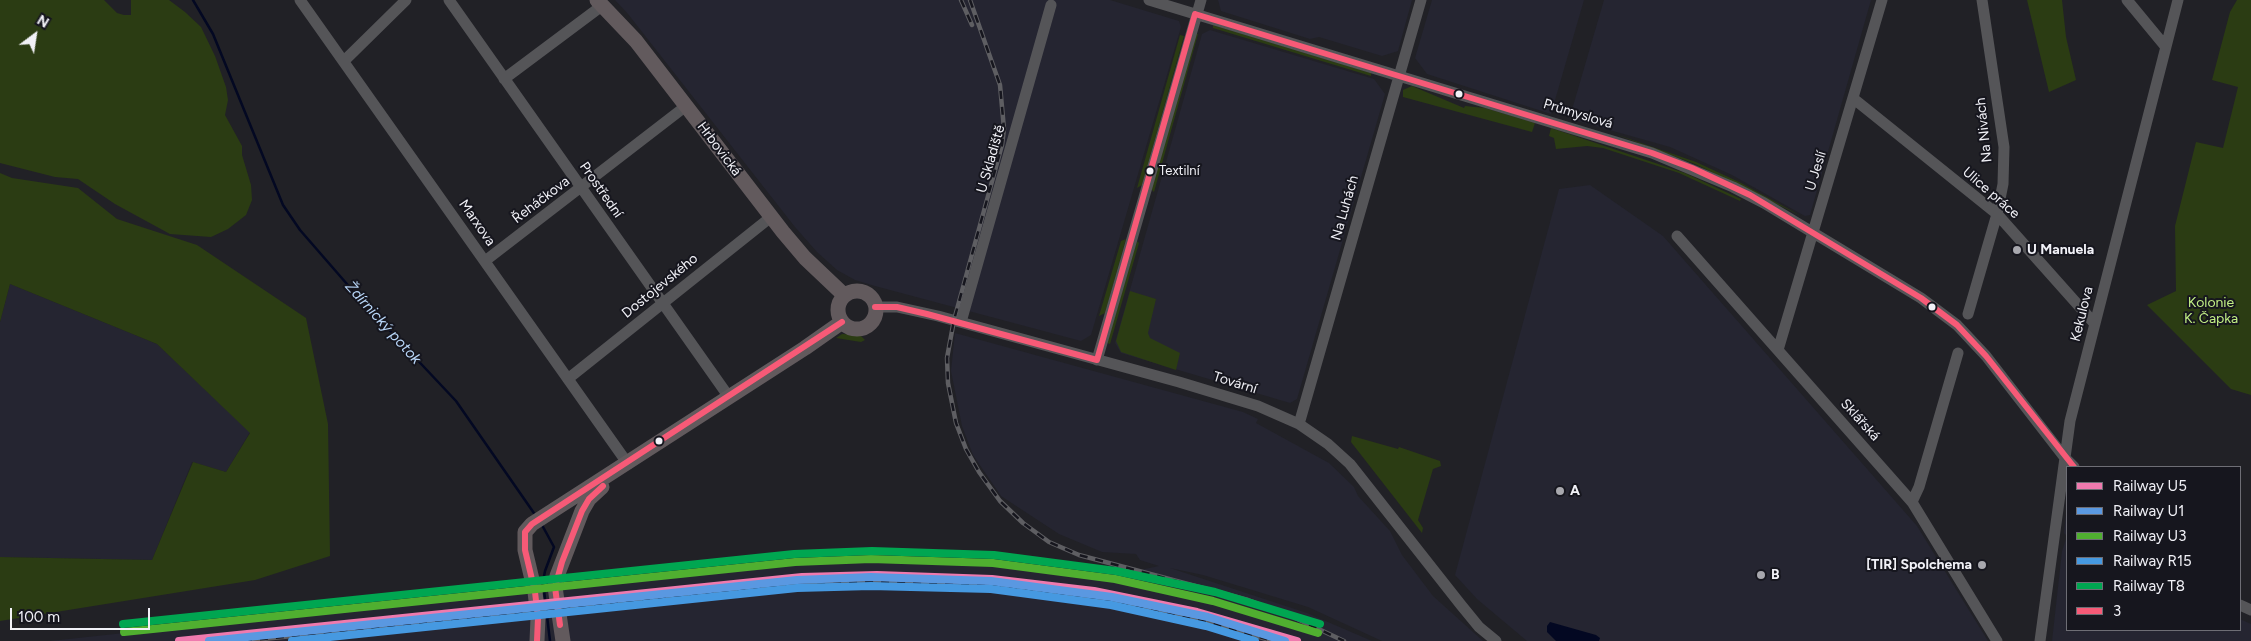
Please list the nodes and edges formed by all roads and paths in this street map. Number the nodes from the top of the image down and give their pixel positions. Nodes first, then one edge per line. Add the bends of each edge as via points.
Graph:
1 (300, 0) edge
2 (406, 0) edge
3 (449, 0) edge
4 (1150, 0) edge
5 (1201, 0) edge
6 (1421, 0) edge
7 (1882, 0) edge
8 (1982, 0) edge
9 (2127, 0) edge
10 (2178, 0) edge
11 (600, 3) edge
12 (1050, 5) dead end
13 (1195, 14) junction
14 (2165, 46) junction
15 (344, 61) junction
16 (1399, 76) junction
17 (504, 79) junction
18 (1854, 99) junction
19 (686, 106) junction
20 (582, 188) junction
21 (1997, 214) junction
22 (770, 217) junction
23 (1812, 232) junction
24 (1677, 236) dead end
25 (485, 262) junction
26 (844, 295) junction
27 (662, 304) junction
28 (876, 307) junction
29 (1968, 314) dead end
30 (842, 322) junction
31 (961, 322) junction
32 (2095, 324) junction
33 (1778, 350) junction
34 (1958, 353) dead end
35 (1097, 360) junction
36 (569, 378) junction
37 (728, 397) junction
38 (1299, 424) junction
39 (2065, 458) junction
40 (628, 464) junction
41 (2073, 466) edge
42 (1912, 502) junction
43 (537, 641) edge
44 (563, 641) edge
45 (1496, 641) edge
46 (1997, 641) edge
47 (2040, 641) edge

1 - 15 street, Marxova
2 - 15 street
3 - 17 street, Prostřední
4 - 13 street, Průmyslová
5 - 13 street
6 - 16 street, Na Luhách
7 - 18 street, U Jeslí
8 - 21 street, Na Nivách via 2004,147 2003,184
9 - 14 street
10 - 14 street, Kekulova
11 - 17 street
11 - 19 main road, Hrbovická via 636,41
12 - 31 street, U Skladiště
13 - 16 street, Průmyslová
13 - 35 street
14 - 32 street, Kekulova
15 - 25 street, Marxova
16 - 23 street, Průmyslová via 1668,159 1750,195
16 - 38 street, Na Luhách
17 - 20 street, Prostřední
18 - 21 street, Ulice práce
18 - 23 street, U Jeslí
19 - 20 street, Řeháčkova
19 - 22 main road, Hrbovická
20 - 25 street, Řeháčkova
20 - 27 street, Prostřední
21 - 29 street, Na Nivách
21 - 32 street, Ulice práce
22 - 26 main road, Hrbovická via 805,258
22 - 27 street, Dostojevského
23 - 33 street, U Jeslí
23 - 39 street, Průmyslová via 1921,298 1957,325 1986,356
24 - 33 street, Sklářská
25 - 36 street, Marxova
26 - 28 main road via 861,291 871,297
26 - 30 main road via 838,310
27 - 36 street, Dostojevského
27 - 37 street, Prostřední
28 - 30 main road via 874,317 864,327 849,327
28 - 31 street, Tovární via 897,307
30 - 37 main road
31 - 35 street, Tovární
32 - 39 street, Kekulova via 2070,421
33 - 42 street, Sklářská
34 - 42 street
35 - 38 street, Tovární via 1225,395
36 - 40 street, Marxova
37 - 40 main road
38 - 45 street, Tovární via 1350,464 1480,627
39 - 41 street, Průmyslová
39 - 47 street, Kekulova
40 - 43 main road via 532,524 525,532 538,618
40 - 44 main road via 589,499 562,562 555,587
42 - 46 street, Sklářská

